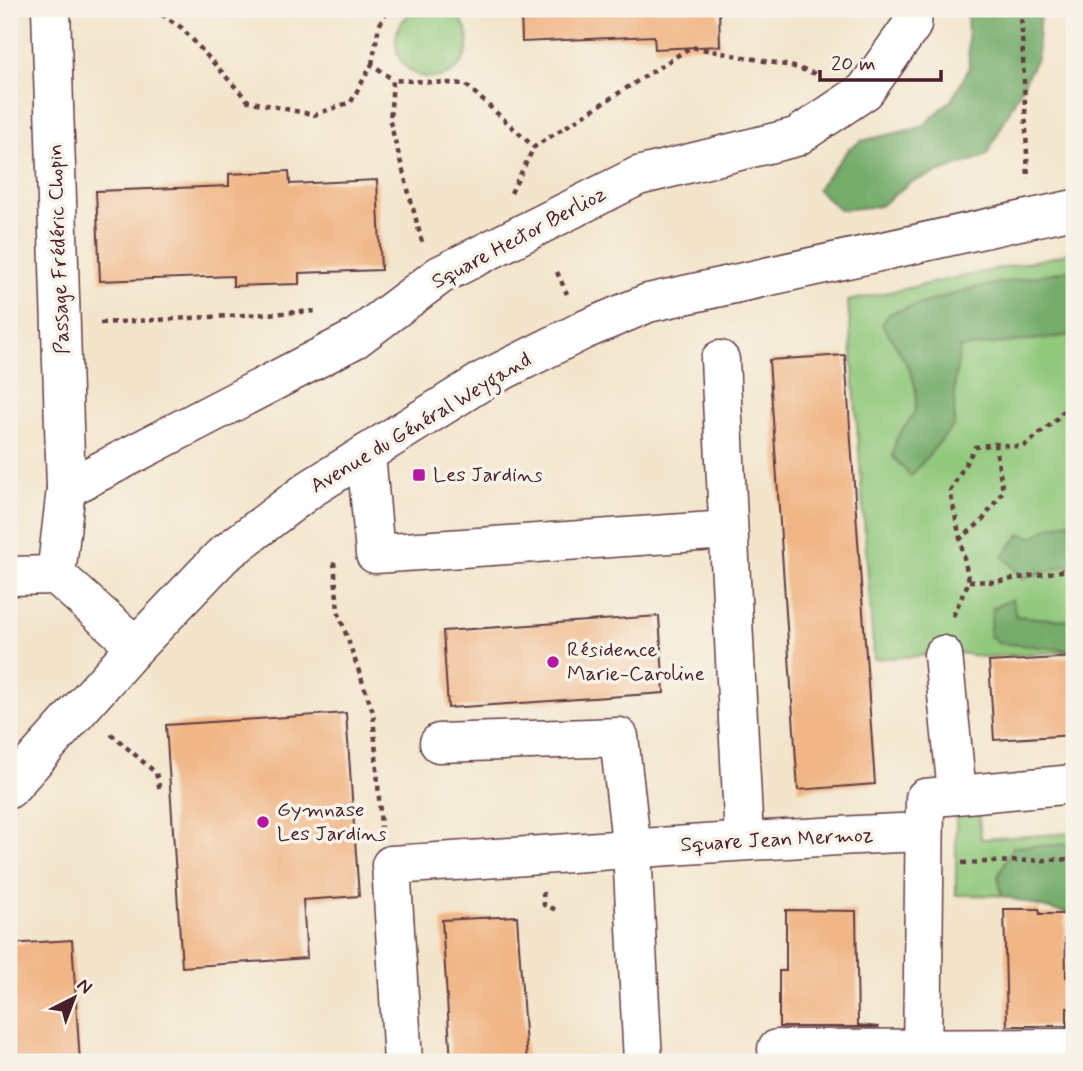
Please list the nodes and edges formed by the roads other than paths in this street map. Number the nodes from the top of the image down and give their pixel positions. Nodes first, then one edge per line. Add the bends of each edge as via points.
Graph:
1 (51, 9) edge
2 (913, 9) edge
3 (1071, 207) edge
4 (720, 360) dead end
5 (366, 454) junction
6 (66, 489) junction
7 (728, 530) junction
8 (56, 575) junction
9 (9, 576) edge
10 (136, 646) junction
11 (943, 655) road end
12 (439, 743) dead end
13 (1074, 784) edge
14 (9, 789) edge
15 (957, 793) junction
16 (744, 839) junction
17 (923, 848) junction
18 (632, 850) junction
19 (1074, 1048) edge
20 (777, 1049) dead end
21 (922, 1055) edge
22 (403, 1062) edge
23 (643, 1062) edge

1 - 6 street, Passage Frédéric Chopin
2 - 6 street, Square Hector Berlioz via 912,25 865,91 796,137 638,176 440,275 355,340
3 - 5 street, Avenue du Général Weygand via 648,303 484,380
4 - 7 street
5 - 7 street via 375,554
5 - 10 street, Avenue du Général Weygand via 310,489 222,556
6 - 8 street, Passage Frédéric Chopin
7 - 16 street
8 - 9 street
8 - 10 street
10 - 14 street, Avenue du Général Weygand
11 - 15 street
12 - 18 street via 619,737
13 - 15 street
15 - 17 street via 925,798
16 - 17 street, Square Jean Mermoz
16 - 18 street, Square Jean Mermoz
17 - 21 street
18 - 22 street, Square Jean Mermoz via 391,865
18 - 23 street
19 - 21 street
20 - 21 street

